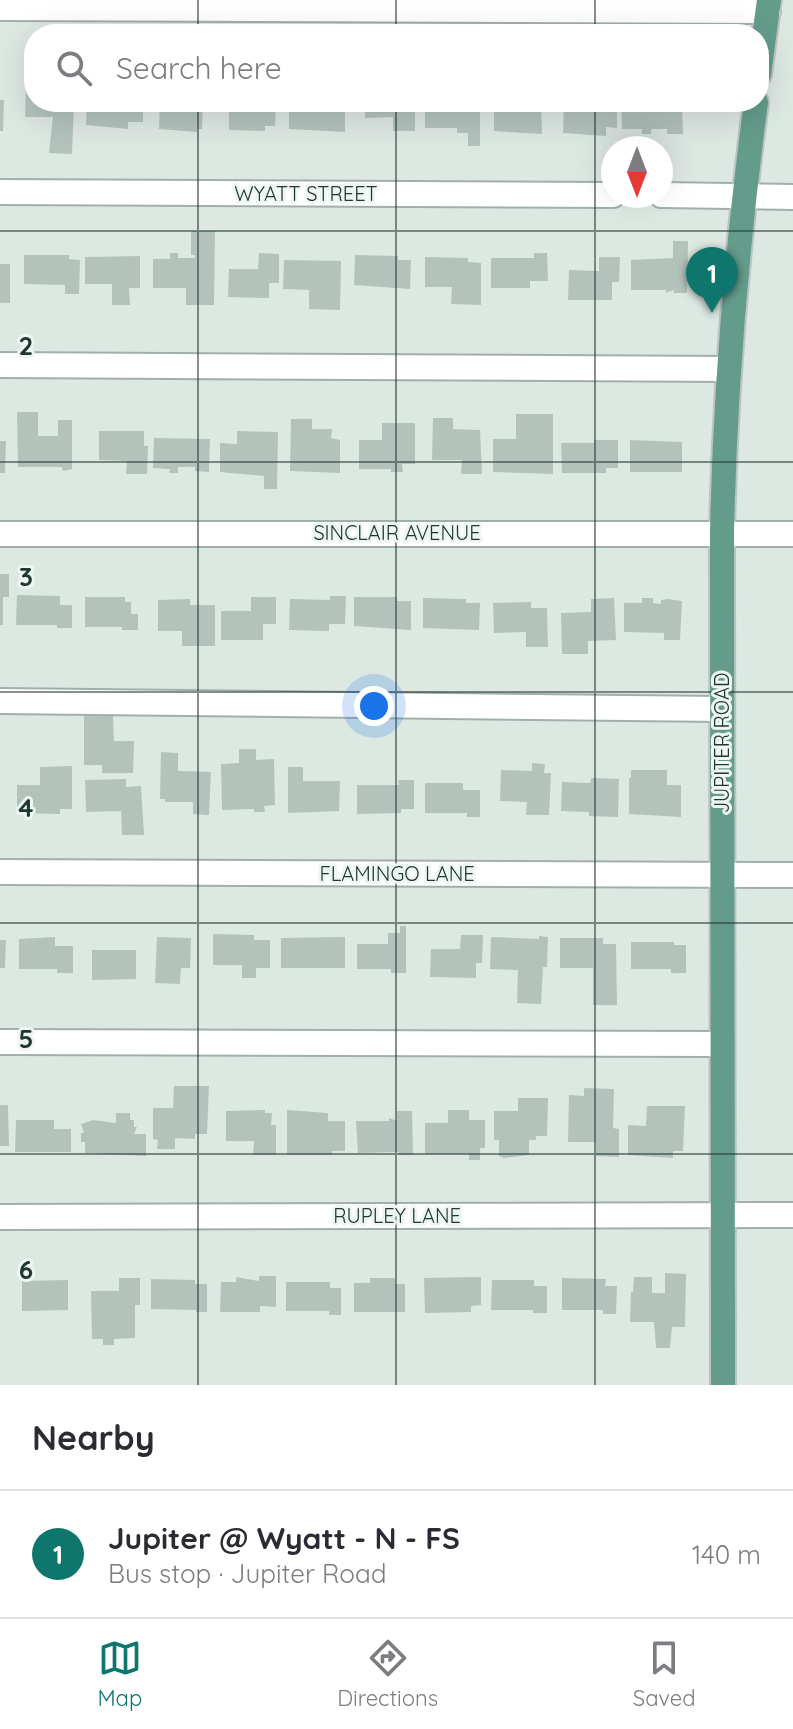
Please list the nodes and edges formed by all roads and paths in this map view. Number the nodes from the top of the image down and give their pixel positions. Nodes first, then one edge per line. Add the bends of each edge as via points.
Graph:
1 (768, 6) edge
2 (0, 8) edge
3 (755, 112) edge
4 (0, 192) edge
5 (601, 195) edge
6 (673, 195) edge
7 (744, 196) junction
8 (793, 197) edge
9 (0, 365) edge
10 (729, 369) junction
11 (722, 532) junction
12 (0, 534) edge
13 (793, 534) edge
14 (0, 701) edge
15 (722, 709) junction
16 (0, 872) edge
17 (722, 875) junction
18 (793, 875) edge
19 (0, 1042) edge
20 (722, 1044) junction
21 (723, 1215) junction
22 (793, 1215) edge
23 (0, 1217) edge
24 (723, 1385) edge

1 - 2 street
3 - 7 main road, JUPITER ROAD
4 - 5 street, WYATT STREET
6 - 7 street
7 - 8 street
7 - 10 main road, JUPITER ROAD
9 - 10 street
10 - 11 main road, JUPITER ROAD
11 - 12 street, SINCLAIR AVENUE
11 - 13 street, SINCLAIR AVENUE
11 - 15 main road, JUPITER ROAD
14 - 15 street
15 - 17 main road, JUPITER ROAD
16 - 17 street, FLAMINGO LANE
17 - 18 street, FLAMINGO LANE
17 - 20 main road, JUPITER ROAD
19 - 20 street
20 - 21 main road, JUPITER ROAD
21 - 22 street, RUPLEY LANE
21 - 23 street, RUPLEY LANE
21 - 24 main road, JUPITER ROAD

